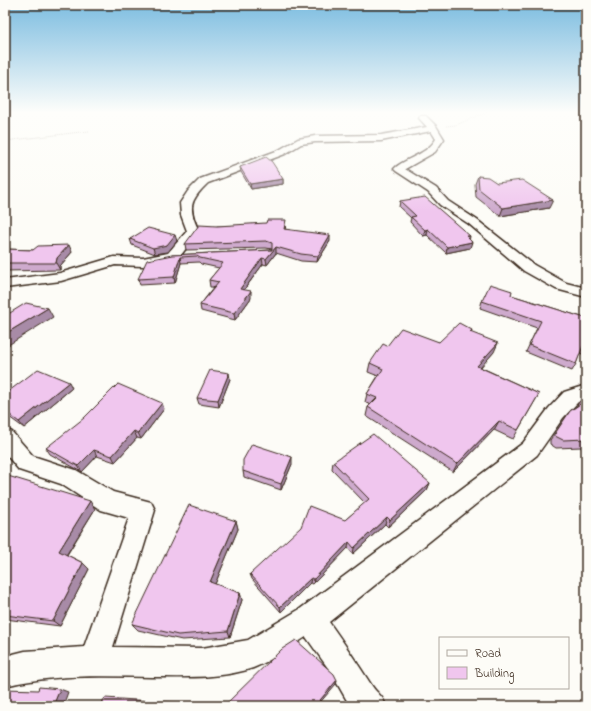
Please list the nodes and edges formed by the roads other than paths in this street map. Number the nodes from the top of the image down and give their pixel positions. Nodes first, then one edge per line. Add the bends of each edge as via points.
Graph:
1 (293, 145) edge
2 (437, 145) edge
3 (173, 256) junction
4 (188, 256) edge
5 (7, 286) edge
6 (586, 293) edge
7 (586, 392) edge
8 (5, 438) edge
9 (310, 619) junction
10 (94, 662) junction
11 (5, 671) edge
12 (371, 706) edge

1 - 3 street via 282,152 204,181 194,189 186,201 184,215 193,231
2 - 6 street via 399,169 432,190 444,203 473,222 529,268 561,286
3 - 4 street
3 - 5 street via 143,262 114,261 61,277
7 - 9 street via 571,397 530,449
8 - 10 street via 26,463 68,477 109,502 143,510
9 - 10 street via 252,654 202,663
9 - 12 street via 363,699
10 - 11 street via 25,666

